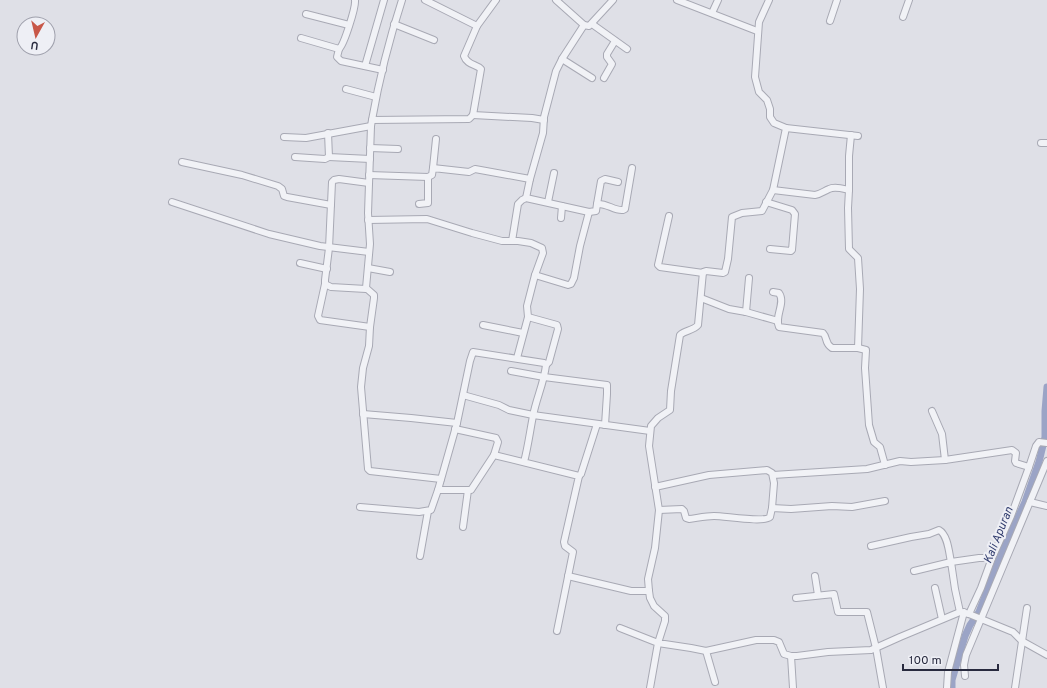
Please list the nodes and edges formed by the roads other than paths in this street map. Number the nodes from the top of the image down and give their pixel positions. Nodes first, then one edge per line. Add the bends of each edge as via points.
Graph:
1 (355, 0) edge
2 (384, 0) edge
3 (402, 0) edge
4 (425, 0) edge
5 (496, 0) edge
6 (556, 0) edge
7 (612, 0) edge
8 (677, 0) edge
9 (718, 0) edge
10 (769, 0) edge
11 (838, 0) edge
12 (909, 0) edge
13 (712, 13) junction
14 (306, 14) dead end
15 (903, 17) dead end
16 (830, 21) dead end
17 (394, 24) junction
18 (592, 24) junction
19 (349, 25) junction
20 (584, 25) junction
21 (477, 26) junction
22 (757, 31) junction
23 (301, 38) dead end
24 (434, 40) dead end
25 (615, 41) junction
26 (338, 49) junction
27 (627, 49) dead end
28 (562, 59) junction
29 (365, 66) junction
30 (383, 70) junction
31 (592, 78) dead end
32 (604, 78) dead end
33 (346, 89) dead end
34 (376, 98) junction
35 (473, 115) junction
36 (544, 120) junction
37 (371, 123) junction
38 (786, 128) junction
39 (328, 133) junction
40 (851, 135) junction
41 (858, 136) dead end
42 (284, 137) dead end
43 (436, 140) dead end
44 (370, 148) junction
45 (398, 149) dead end
46 (295, 157) dead end
47 (329, 157) junction
48 (370, 159) junction
49 (182, 162) dead end
50 (433, 168) junction
51 (632, 168) dead end
52 (554, 173) dead end
53 (369, 175) junction
54 (428, 177) junction
55 (530, 179) junction
56 (618, 182) dead end
57 (368, 183) junction
58 (773, 190) junction
59 (849, 190) junction
60 (526, 198) junction
61 (172, 202) dead end
62 (548, 202) junction
63 (766, 202) junction
64 (419, 204) dead end
65 (597, 204) junction
66 (331, 205) junction
67 (562, 206) junction
68 (589, 212) junction
69 (669, 216) dead end
70 (560, 218) dead end
71 (368, 220) junction
72 (512, 241) junction
73 (329, 248) junction
74 (770, 248) dead end
75 (369, 252) junction
76 (300, 263) dead end
77 (368, 268) junction
78 (326, 269) junction
79 (390, 272) dead end
80 (702, 273) junction
81 (535, 275) junction
82 (749, 278) dead end
83 (325, 284) junction
84 (366, 289) junction
85 (773, 292) dead end
86 (701, 298) junction
87 (746, 312) junction
88 (528, 317) junction
89 (778, 321) junction
90 (483, 325) dead end
91 (370, 327) junction
92 (524, 333) junction
93 (858, 348) junction
94 (517, 358) junction
95 (546, 365) junction
96 (511, 371) dead end
97 (544, 377) junction
98 (463, 395) junction
99 (932, 411) dead end
100 (363, 414) junction
101 (533, 415) junction
102 (597, 424) junction
103 (605, 425) junction
104 (456, 426) junction
105 (650, 431) junction
106 (1047, 442) edge
107 (494, 455) junction
108 (945, 460) junction
109 (1047, 461) edge
110 (524, 462) junction
111 (885, 465) junction
112 (1029, 468) junction
113 (773, 475) junction
114 (579, 476) junction
115 (441, 479) junction
116 (655, 487) junction
117 (438, 490) junction
118 (468, 490) junction
119 (885, 501) dead end
120 (1030, 502) junction
121 (1047, 506) edge
122 (360, 507) dead end
123 (772, 508) junction
124 (659, 510) junction
125 (428, 511) junction
126 (464, 527) dead end
127 (871, 546) dead end
128 (420, 556) dead end
129 (992, 558) junction
130 (951, 562) junction
131 (914, 571) dead end
132 (568, 576) junction
133 (815, 576) dead end
134 (935, 588) dead end
135 (649, 591) junction
136 (818, 595) junction
137 (796, 598) dead end
138 (1027, 608) dead end
139 (971, 615) junction
140 (942, 619) junction
141 (620, 628) dead end
142 (556, 631) dead end
143 (1022, 641) junction
144 (658, 643) junction
145 (876, 648) junction
146 (706, 652) junction
147 (1047, 655) edge
148 (791, 656) junction
149 (965, 676) dead end
150 (715, 682) dead end
151 (650, 688) edge
152 (793, 688) edge
153 (882, 688) edge
154 (947, 688) edge
155 (1015, 688) edge

1 - 19 street
2 - 29 street
3 - 17 street
4 - 21 street
5 - 21 street
6 - 20 street
7 - 18 street
8 - 13 street
9 - 13 street
10 - 22 street
11 - 16 street
12 - 15 street
13 - 22 street
14 - 19 street
17 - 24 street
17 - 30 street
18 - 20 street
18 - 25 street
19 - 26 street via 343,44
20 - 28 street
21 - 35 street via 464,56 469,63 482,69
22 - 38 street via 755,77 759,92 767,100 774,123
23 - 26 street
25 - 27 street
25 - 32 street via 607,54 612,64
26 - 29 street via 337,57 341,61
28 - 31 street
28 - 36 street via 551,86
29 - 30 street
30 - 34 street
33 - 34 street
34 - 37 street
35 - 36 street
35 - 37 street via 469,119
36 - 55 street
37 - 39 street
37 - 44 street
38 - 40 street
38 - 58 street
39 - 42 street via 306,138
39 - 47 street
40 - 41 street
40 - 59 street
43 - 50 street
44 - 45 street
44 - 48 street
46 - 47 street
47 - 48 street
48 - 53 street
49 - 66 street via 278,186 287,197
50 - 54 street via 432,175
50 - 55 street via 469,172 475,168
51 - 65 street via 625,208 618,211
52 - 62 street
53 - 54 street
53 - 57 street
54 - 64 street via 428,203
55 - 60 street
56 - 65 street via 605,179 601,181
57 - 66 street via 334,180 331,185
57 - 71 street
58 - 59 street via 815,196 833,188
58 - 63 street
59 - 93 street via 849,249 858,258 860,289
60 - 62 street
60 - 72 street via 518,204
61 - 73 street via 269,234
62 - 67 street
63 - 74 street via 792,210 795,214 792,250
63 - 80 street via 762,211 732,217 725,272
65 - 68 street via 596,211
66 - 73 street
67 - 68 street
67 - 70 street
68 - 81 street via 571,284
69 - 80 street via 658,265
71 - 72 street via 427,219 467,232
71 - 75 street
72 - 81 street via 540,245 543,253
73 - 75 street
73 - 78 street
75 - 77 street
76 - 78 street
77 - 79 street
77 - 84 street
78 - 83 street
80 - 86 street
81 - 88 street via 527,306
82 - 87 street
83 - 84 street via 331,287
83 - 91 street via 318,316 320,320
84 - 91 street via 374,295
85 - 89 street via 779,293 782,298
86 - 87 street via 729,309
86 - 105 street via 698,325 680,335 670,410 653,422
87 - 89 street
88 - 92 street
88 - 95 street via 557,325 549,362
89 - 93 street via 780,328 823,333 832,348
90 - 92 street
91 - 100 street via 361,387
92 - 94 street
93 - 111 street via 866,350 869,425 874,442 880,447
94 - 95 street
94 - 98 street via 473,352
95 - 97 street
96 - 97 street
97 - 101 street
97 - 103 street via 607,385
98 - 101 street
98 - 104 street
99 - 108 street via 942,434
100 - 104 street via 404,417
100 - 115 street via 368,470
101 - 102 street
101 - 110 street
102 - 103 street
102 - 114 street
103 - 105 street
104 - 107 street via 496,438 498,442
104 - 115 street
105 - 116 street via 649,453
106 - 112 street via 1039,442 1036,446
107 - 110 street
107 - 118 street via 472,489
108 - 111 street
108 - 112 street via 1012,450 1016,453 1016,463
109 - 120 street
110 - 114 street
111 - 113 street via 856,470
112 - 129 street
113 - 116 street via 767,470 726,472
113 - 123 street
114 - 132 street via 564,542 573,552
115 - 117 street
116 - 124 street
117 - 118 street
117 - 125 street via 432,510
118 - 126 street
119 - 123 street via 852,507
120 - 121 street
120 - 139 street via 999,574
122 - 125 street
123 - 124 street via 767,519 714,516 689,519 685,517 683,510
124 - 135 street via 655,548 648,579
125 - 128 street
127 - 130 street via 939,530 942,531
129 - 130 street
129 - 139 street
130 - 131 street
130 - 139 street via 955,589
132 - 135 street via 631,591
132 - 142 street
133 - 136 street
134 - 140 street
135 - 144 street via 654,606 665,616
136 - 137 street
136 - 145 street via 834,594 840,613 867,612
138 - 143 street
139 - 140 street
139 - 143 street via 1013,632
139 - 149 street via 964,660
139 - 154 street via 948,672
140 - 145 street
141 - 144 street
143 - 147 street
143 - 155 street
144 - 146 street
144 - 151 street
145 - 148 street via 866,651
145 - 153 street
146 - 148 street via 756,640 774,640 779,642 784,654
146 - 150 street
148 - 152 street

